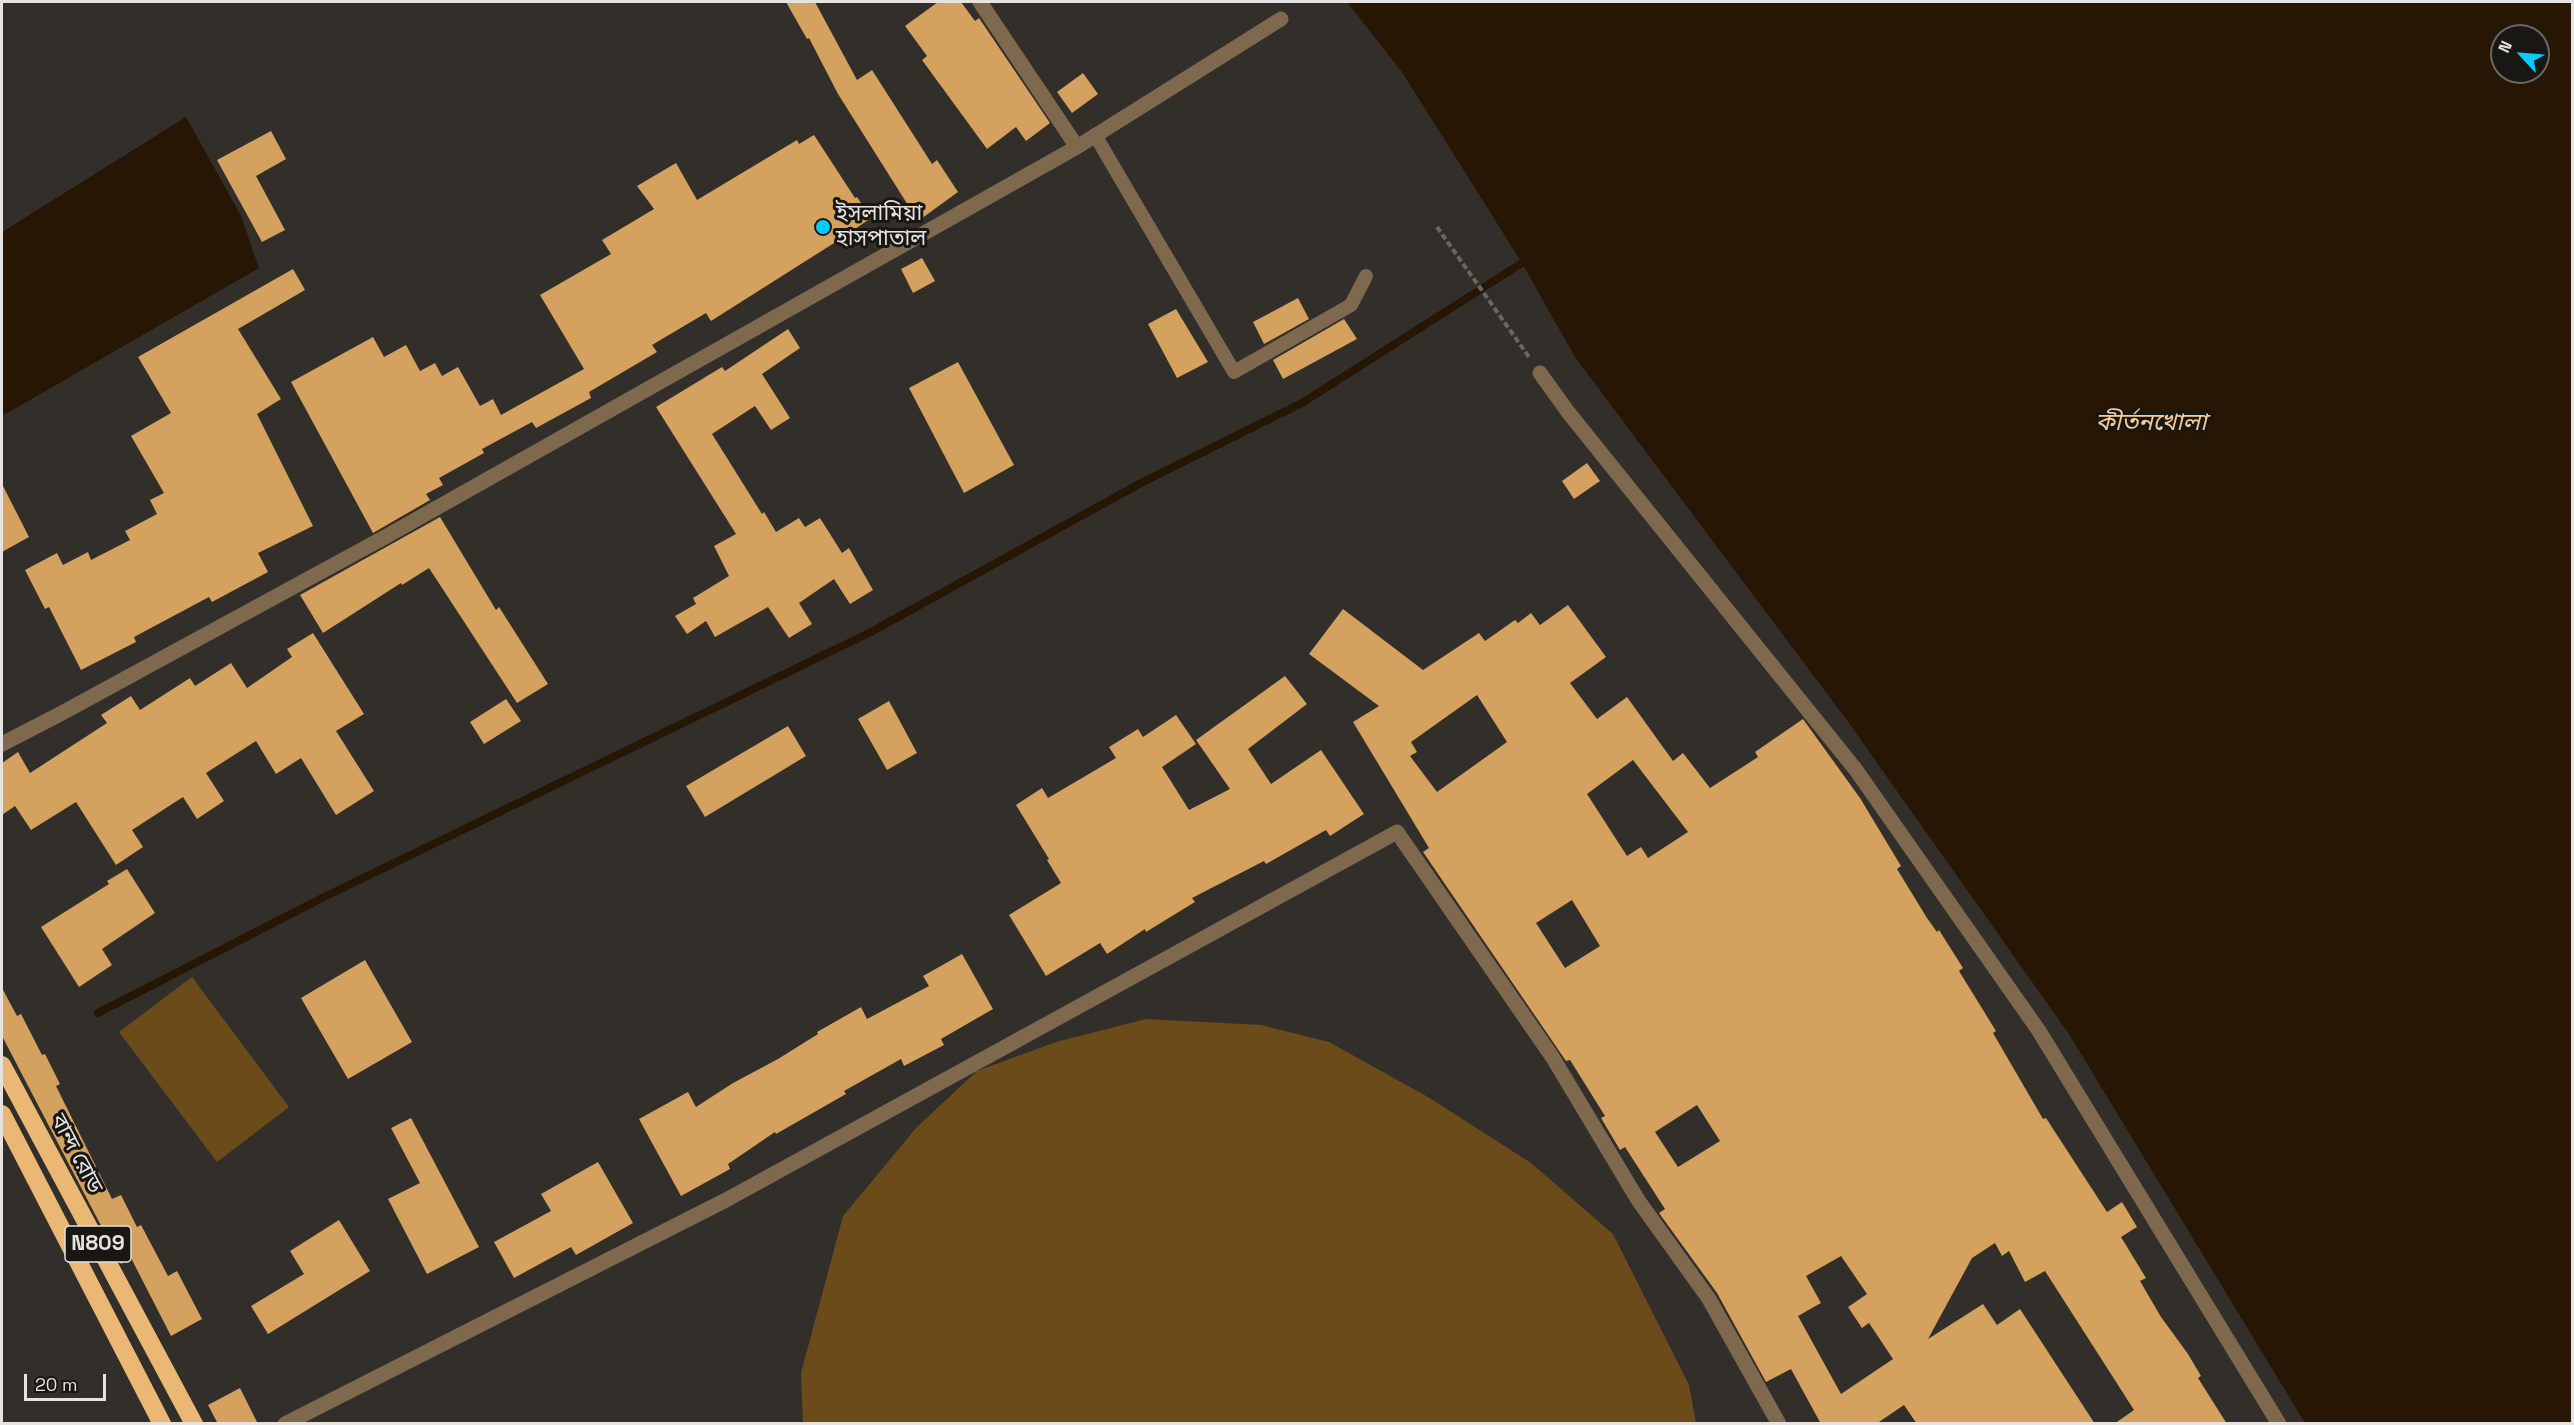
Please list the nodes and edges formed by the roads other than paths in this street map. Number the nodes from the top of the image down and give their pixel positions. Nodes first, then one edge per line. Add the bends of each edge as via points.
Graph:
1 (980, 2) edge
2 (1281, 19) dead end
3 (1095, 135) junction
4 (1077, 147) junction
5 (1366, 276) dead end
6 (1540, 373) road end
7 (2, 744) edge
8 (2, 1065) edge
9 (2, 1114) edge
10 (162, 1424) edge
11 (194, 1424) edge
12 (285, 1424) edge
13 (1779, 1424) edge
14 (2279, 1424) edge

1 - 4 street
2 - 3 street
3 - 4 street
3 - 5 lane via 1234,372 1351,305
4 - 7 street via 385,537
6 - 14 street via 1870,790 2039,1031
8 - 11 highway, বান্দ রোড / N809
9 - 10 highway, N809
12 - 13 street via 726,1200 1397,832 1553,1059 1638,1200 1709,1299

